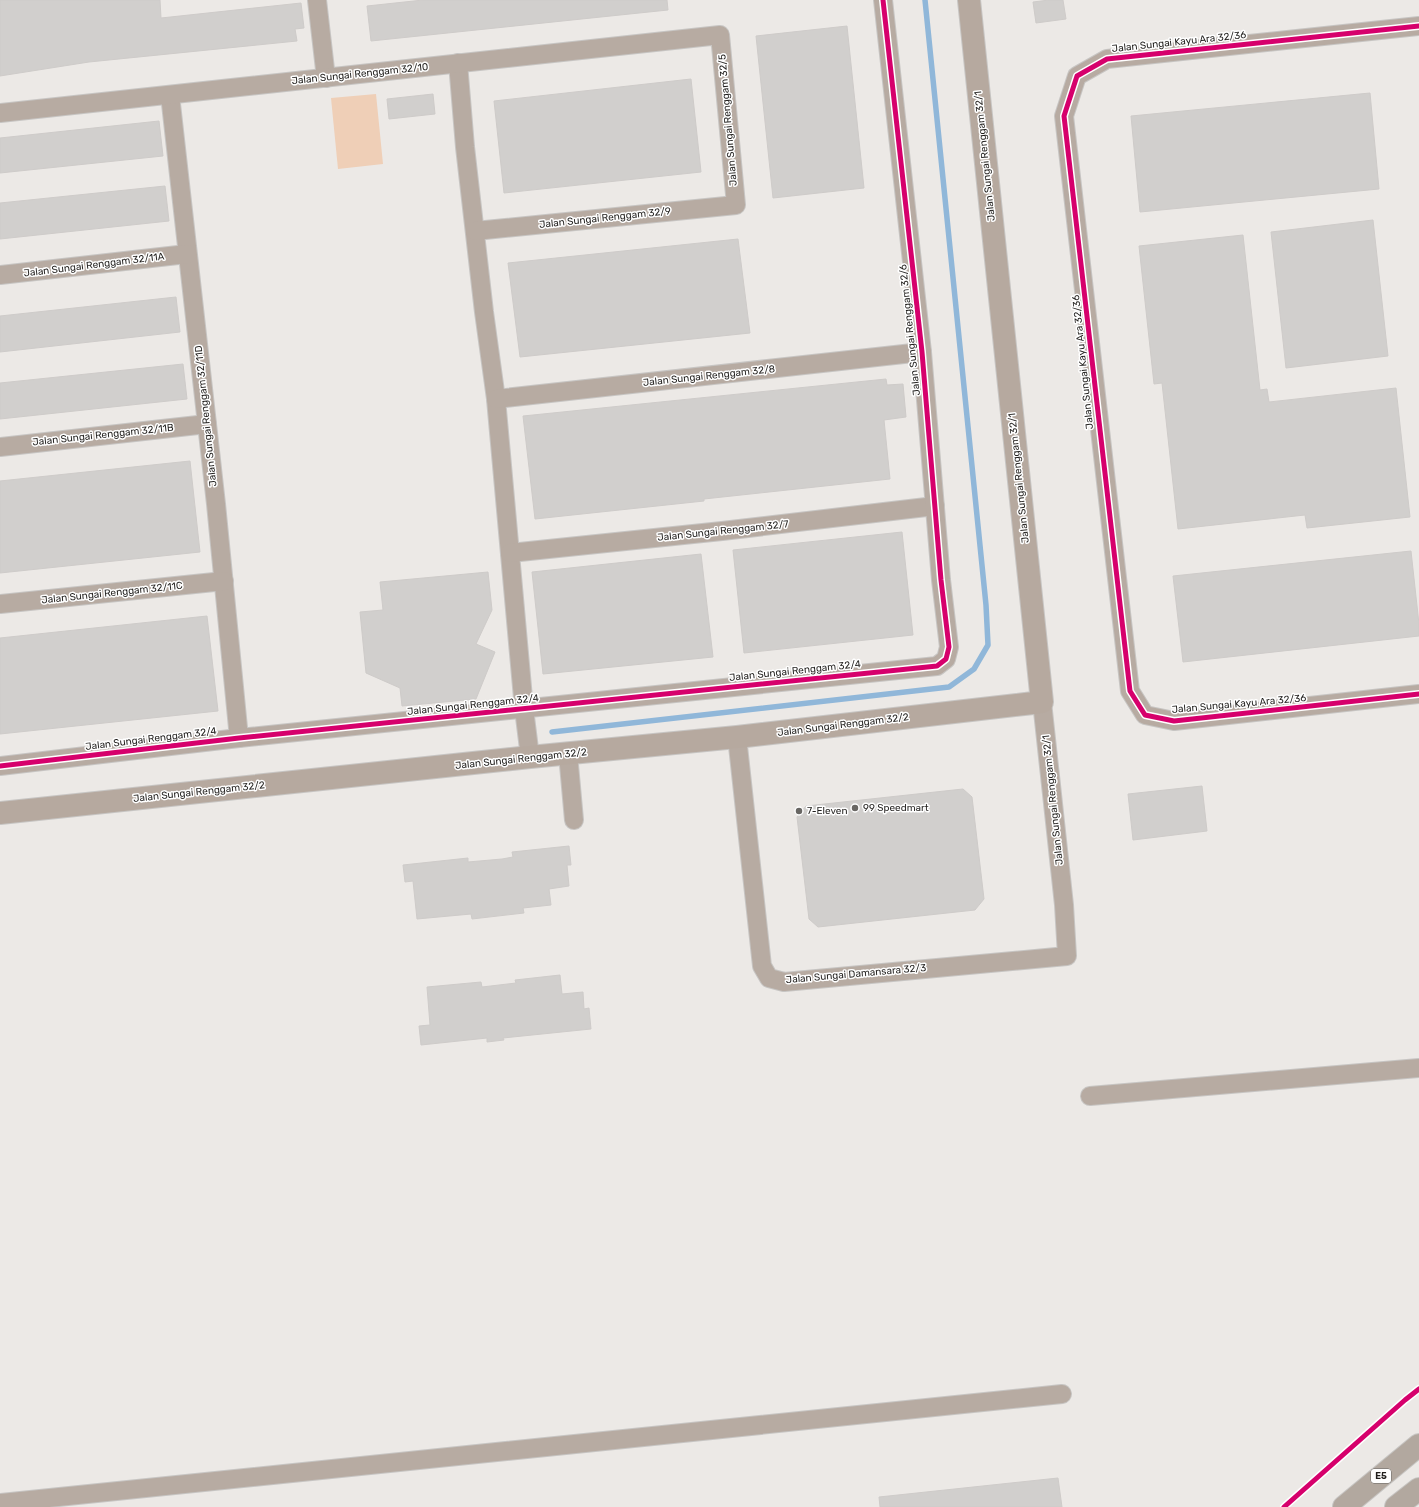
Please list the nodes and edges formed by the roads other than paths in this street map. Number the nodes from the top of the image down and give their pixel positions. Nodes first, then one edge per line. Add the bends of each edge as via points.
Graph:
1 (317, 0) edge
2 (883, 0) edge
3 (969, 0) edge
4 (1419, 26) edge
5 (720, 35) joint
6 (458, 63) junction
7 (326, 78) junction
8 (170, 95) junction
9 (0, 113) edge
10 (736, 205) joint
11 (475, 231) junction
12 (187, 254) junction
13 (0, 275) edge
14 (922, 352) junction
15 (496, 399) junction
16 (207, 424) junction
17 (0, 447) edge
18 (935, 506) junction
19 (510, 553) junction
20 (224, 581) junction
21 (0, 604) edge
22 (946, 659) joint
23 (1419, 694) edge
24 (1042, 702) junction
25 (524, 709) junction
26 (737, 737) junction
27 (239, 738) junction
28 (568, 754) junction
29 (530, 757) junction
30 (0, 766) edge
31 (0, 814) edge
32 (574, 820) dead end
33 (1067, 956) joint
34 (1419, 1068) edge
35 (1090, 1096) dead end
36 (1062, 1394) dead end
37 (1419, 1445) edge
38 (1419, 1489) edge
39 (0, 1503) edge
40 (1344, 1507) edge
41 (1396, 1507) edge

1 - 7 street
2 - 14 street, Jalan Sungai Renggam 32/6
3 - 24 street, Jalan Sungai Renggam 32/1
4 - 23 street, Jalan Sungai Kayu Ara 32/36 via 1107,59 1077,76 1064,116 1130,691 1144,714 1174,721
5 - 6 street, Jalan Sungai Renggam 32/10
5 - 10 street, Jalan Sungai Renggam 32/5
6 - 7 street, Jalan Sungai Renggam 32/10
6 - 11 street via 464,147
7 - 8 street, Jalan Sungai Renggam 32/10
8 - 9 street, Jalan Sungai Renggam 32/10
8 - 12 street, Jalan Sungai Renggam 32/11D
10 - 11 street, Jalan Sungai Renggam 32/9
11 - 15 street
12 - 13 street, Jalan Sungai Renggam 32/11A
12 - 16 street, Jalan Sungai Renggam 32/11D
14 - 15 street, Jalan Sungai Renggam 32/8
14 - 18 street, Jalan Sungai Renggam 32/6
15 - 19 street
16 - 17 street, Jalan Sungai Renggam 32/11B
16 - 20 street, Jalan Sungai Renggam 32/11D
18 - 19 street, Jalan Sungai Renggam 32/7
18 - 22 street, Jalan Sungai Renggam 32/6 via 949,647
19 - 25 street
20 - 21 street, Jalan Sungai Renggam 32/11C
20 - 27 street, Jalan Sungai Renggam 32/11D
22 - 25 street, Jalan Sungai Renggam 32/4 via 937,666
24 - 26 street, Jalan Sungai Renggam 32/2
24 - 33 street, Jalan Sungai Renggam 32/1 via 1064,905
25 - 27 street, Jalan Sungai Renggam 32/4
25 - 29 street
26 - 28 street, Jalan Sungai Renggam 32/2
26 - 33 street, Jalan Sungai Damansara 32/3 via 762,966 769,978 784,982
27 - 30 street, Jalan Sungai Renggam 32/4
28 - 29 street, Jalan Sungai Renggam 32/2
28 - 32 street
29 - 31 street, Jalan Sungai Renggam 32/2
34 - 35 street
36 - 39 street
37 - 40 highway, E5
38 - 41 highway

